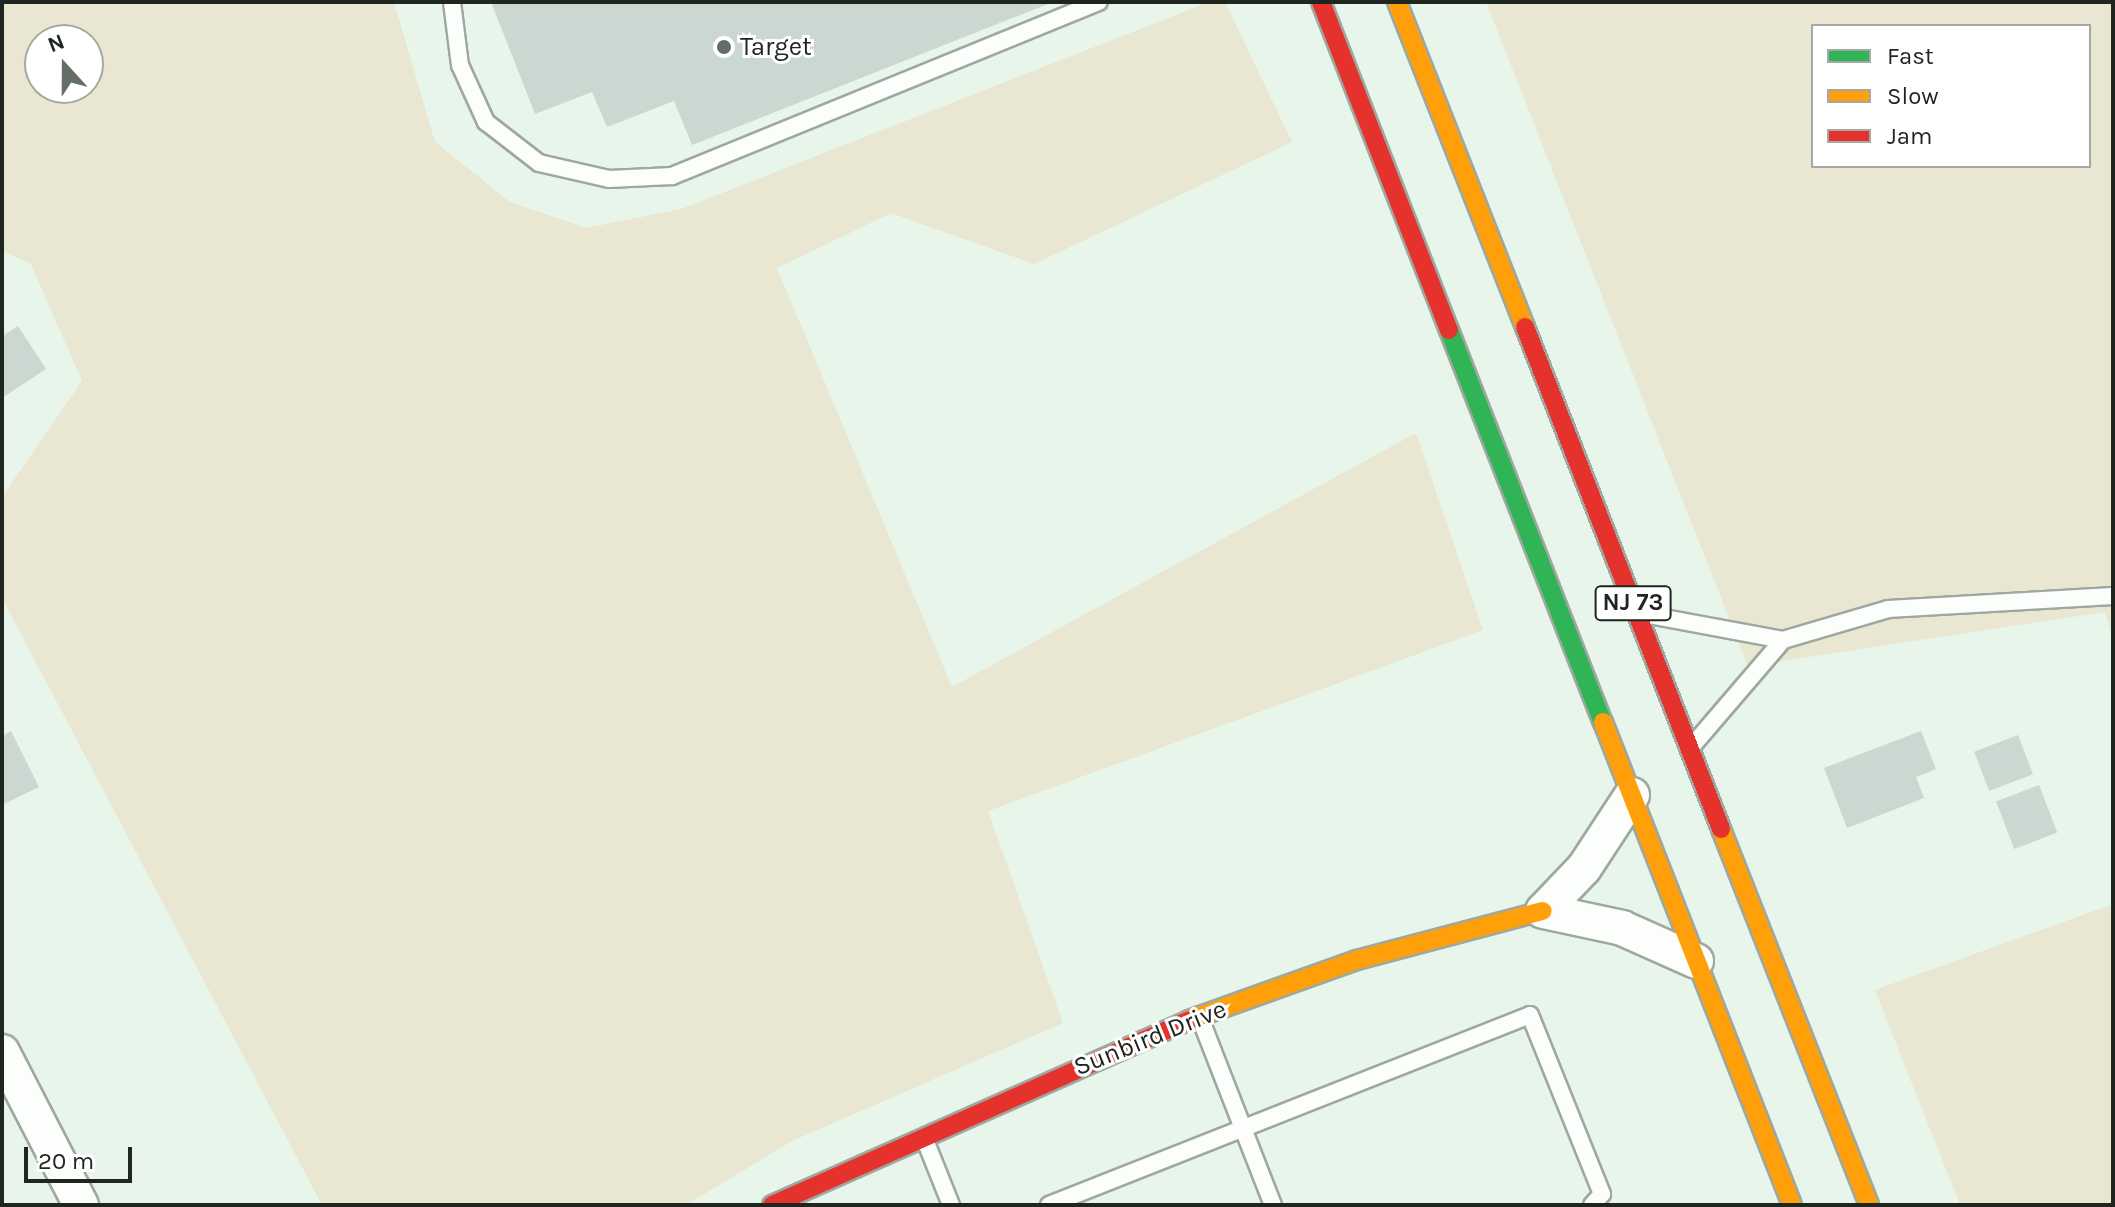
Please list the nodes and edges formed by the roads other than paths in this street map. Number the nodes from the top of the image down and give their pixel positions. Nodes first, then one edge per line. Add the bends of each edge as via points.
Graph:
1 (452, 2) edge
2 (1099, 2) edge
3 (1397, 2) edge
4 (1318, 3) edge
5 (2113, 596) edge
6 (1637, 613) junction
7 (1783, 640) junction
8 (1690, 749) junction
9 (1632, 795) junction
10 (1543, 911) junction
11 (1696, 961) junction
12 (1199, 1016) junction
13 (2, 1052) edge
14 (1242, 1125) junction
15 (923, 1135) junction
16 (81, 1205) edge
17 (772, 1205) edge
18 (951, 1205) edge
19 (1049, 1205) edge
20 (1273, 1205) edge
21 (1592, 1205) edge
22 (1792, 1205) edge
23 (1869, 1205) edge

1 - 2 lane via 460,65 486,122 539,163 609,179 672,176
3 - 6 main road, NJ 73
4 - 9 main road, NJ 73
5 - 7 lane via 1888,609 1838,619
6 - 7 lane
6 - 8 main road, NJ 73
7 - 8 lane
8 - 23 main road, NJ 73
9 - 10 street via 1584,868
9 - 11 main road, NJ 73
10 - 11 street, Sunbird Drive via 1622,928
10 - 12 main road, Sunbird Drive via 1357,960
11 - 22 main road, NJ 73
12 - 14 lane
12 - 15 main road, Sunbird Drive
13 - 16 street
14 - 19 lane
14 - 20 lane
14 - 21 lane via 1530,1015 1602,1194
15 - 17 main road, Sunbird Drive
15 - 18 lane

